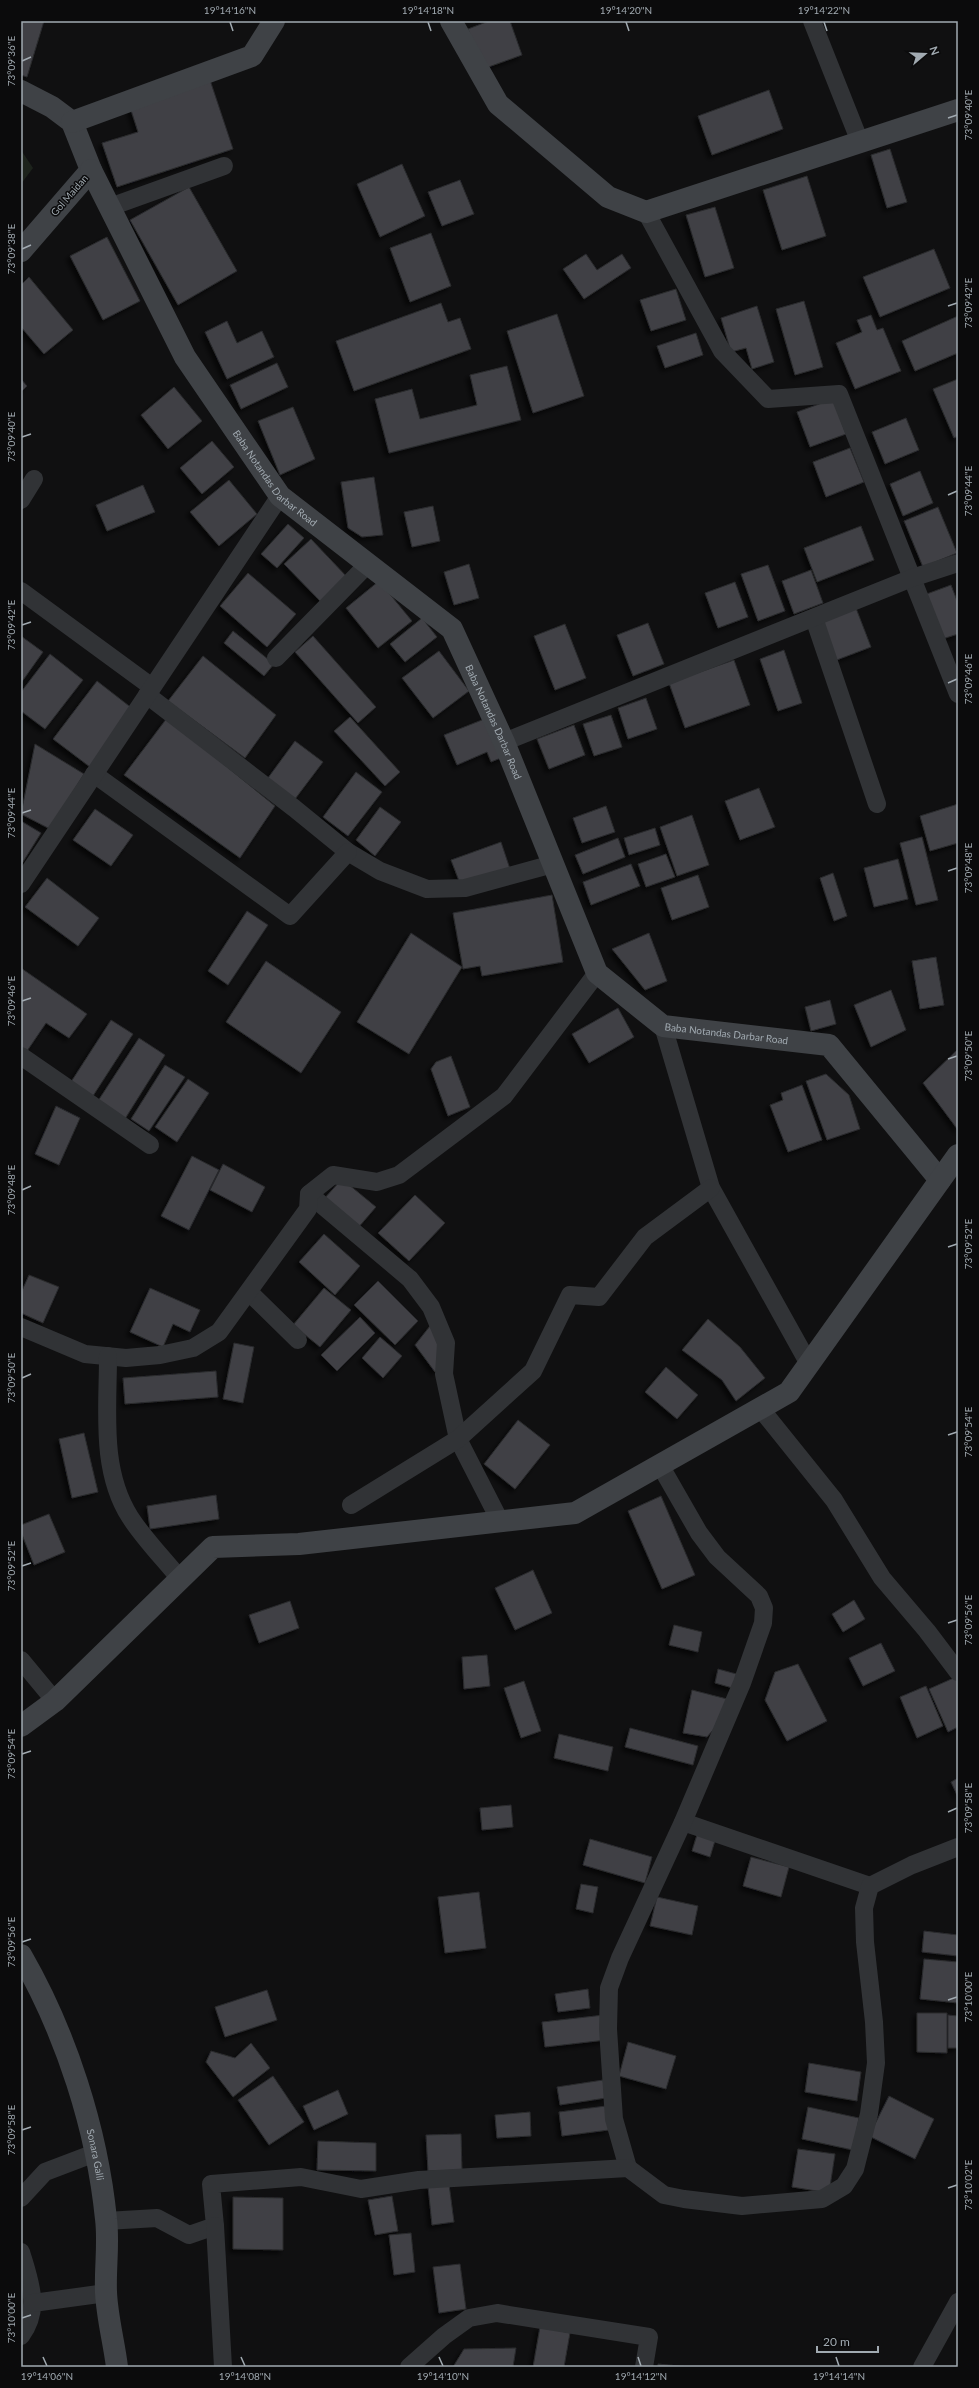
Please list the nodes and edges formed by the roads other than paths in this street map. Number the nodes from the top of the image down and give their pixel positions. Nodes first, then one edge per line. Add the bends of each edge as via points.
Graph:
1 (274, 21) edge
2 (451, 21) edge
3 (812, 21) edge
4 (21, 91) edge
5 (958, 110) edge
6 (72, 122) junction
7 (860, 142) junction
8 (224, 166) dead end
9 (91, 170) junction
10 (110, 207) junction
11 (646, 212) junction
12 (21, 251) edge
13 (34, 479) dead end
14 (280, 496) junction
15 (21, 500) edge
16 (958, 563) edge
17 (368, 564) junction
18 (912, 578) junction
19 (21, 591) edge
20 (814, 618) junction
21 (276, 658) dead end
22 (150, 691) junction
23 (958, 694) edge
24 (504, 742) junction
25 (94, 774) junction
26 (877, 804) dead end
27 (348, 852) junction
28 (553, 864) junction
29 (21, 884) edge
30 (596, 973) junction
31 (663, 1026) junction
32 (21, 1056) edge
33 (150, 1144) dead end
34 (958, 1155) edge
35 (940, 1180) junction
36 (710, 1188) junction
37 (309, 1194) junction
38 (249, 1292) junction
39 (21, 1327) edge
40 (298, 1340) dead end
41 (108, 1356) junction
42 (809, 1364) junction
43 (760, 1408) junction
44 (458, 1438) junction
45 (660, 1464) junction
46 (351, 1504) dead end
47 (500, 1521) junction
48 (180, 1578) junction
49 (21, 1660) edge
50 (958, 1672) edge
51 (55, 1701) junction
52 (21, 1726) edge
53 (683, 1822) junction
54 (958, 1847) edge
55 (870, 1886) junction
56 (21, 1955) edge
57 (95, 2153) junction
58 (628, 2168) junction
59 (21, 2198) edge
60 (106, 2221) junction
61 (215, 2226) junction
62 (21, 2252) edge
63 (106, 2293) junction
64 (958, 2302) edge
65 (33, 2303) junction
66 (21, 2336) edge
67 (117, 2367) edge
68 (223, 2367) edge
69 (409, 2367) edge
70 (644, 2367) edge
71 (922, 2367) edge

1 - 6 street via 252,56
2 - 11 street via 498,104 608,197
3 - 7 street
4 - 6 street via 52,107
5 - 7 street
6 - 9 street, Gol Maidan
7 - 11 street
8 - 10 street
9 - 10 street, Baba Notandas Darbar Road
9 - 12 street, Gol Maidan
10 - 14 street, Baba Notandas Darbar Road via 185,357
11 - 18 street via 722,351 768,399 839,394
13 - 15 street
14 - 17 street, Baba Notandas Darbar Road
14 - 22 street
16 - 18 street
17 - 21 street
17 - 24 street, Baba Notandas Darbar Road via 452,629
18 - 20 street
18 - 23 street
19 - 22 street
20 - 24 street
20 - 26 street
22 - 25 street
22 - 27 street
24 - 28 street, Baba Notandas Darbar Road
25 - 27 street via 290,916
25 - 29 street
27 - 28 street via 380,871 427,889 465,888
28 - 30 street, Baba Notandas Darbar Road
30 - 31 street, Baba Notandas Darbar Road
30 - 37 street via 504,1096 399,1174 378,1182 333,1175
31 - 35 street, Baba Notandas Darbar Road via 829,1045
31 - 36 street
32 - 33 street
34 - 35 street
35 - 42 street
36 - 42 street
36 - 44 street via 645,1237 599,1298 570,1296 533,1371
37 - 38 street via 308,1209
37 - 44 street via 410,1279 431,1307 446,1343 444,1374
38 - 40 street
38 - 41 street via 219,1332 193,1348 160,1355 126,1358
39 - 41 street via 85,1354
41 - 48 street via 109,1461 116,1489 130,1518
42 - 43 street via 789,1392
43 - 45 street
43 - 50 street via 834,1500 882,1578
44 - 46 street
44 - 47 street
45 - 47 street via 574,1513
45 - 53 street via 699,1533 717,1557 759,1596 764,1608 764,1623 742,1683
47 - 48 street via 299,1544 213,1547
48 - 51 street
49 - 51 street
51 - 52 street
53 - 55 street
53 - 58 street via 620,1958 609,1988 608,2029 614,2119
54 - 55 street via 912,1865
55 - 58 street via 864,1908 865,1942 876,2063 862,2150 855,2169 844,2186 822,2199 742,2206 664,2194
56 - 57 street, Sonara Galli via 37,1983 80,2090
57 - 59 street via 45,2172
57 - 60 street, Sonara Galli
58 - 61 street via 419,2180 361,2189 301,2177 211,2184
60 - 61 street via 156,2218 189,2235
60 - 63 street, Sonara Galli
61 - 68 street
62 - 65 street via 33,2293
63 - 65 street
63 - 67 street, Sonara Galli
64 - 71 street
65 - 66 street via 33,2312
69 - 70 street via 444,2336 470,2318 497,2313 649,2337

